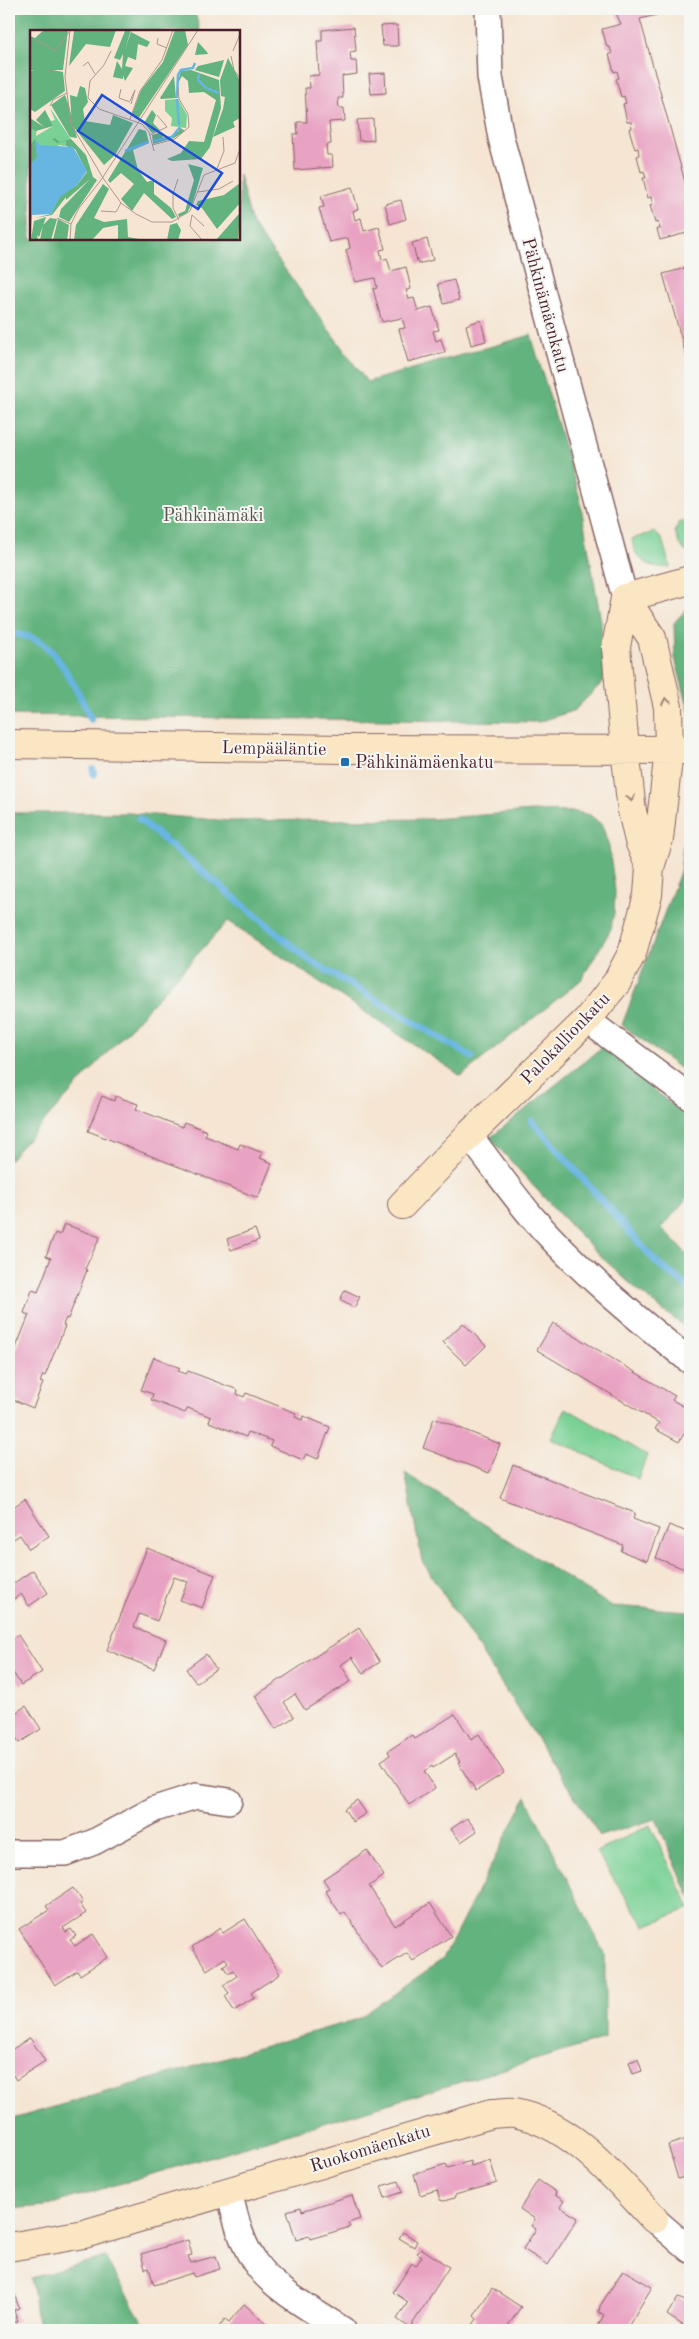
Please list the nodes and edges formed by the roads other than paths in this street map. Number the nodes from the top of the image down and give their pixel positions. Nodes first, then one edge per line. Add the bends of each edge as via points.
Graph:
1 (488, 9) edge
2 (690, 580) edge
3 (625, 598) junction
4 (9, 744) edge
5 (625, 749) junction
6 (680, 750) edge
7 (650, 867) junction
8 (587, 1020) junction
9 (690, 1097) edge
10 (469, 1135) junction
11 (402, 1205) dead end
12 (690, 1361) edge
13 (228, 1801) dead end
14 (9, 1853) edge
15 (229, 2191) junction
16 (654, 2219) joint
17 (687, 2242) edge
18 (9, 2247) edge
19 (343, 2330) edge

1 - 3 street, Pähkinämäenkatu via 490,77 499,129
2 - 3 street
3 - 5 street, Pähkinämäenkatu via 616,647
6 -> 3 street, Pähkinämäenkatu via 652,638
4 - 5 street, Lempääläntie
5 - 6 street, Lempääläntie
5 -> 7 street, Palokallionkatu via 632,811 639,841
6 - 7 street, Palokallionkatu
7 - 8 street, Palokallionkatu via 648,895 632,953 617,982
8 - 9 street
8 - 10 street, Palokallionkatu
10 - 11 street, Palokallionkatu
10 - 12 street via 533,1217 582,1268
13 - 14 street via 196,1796 188,1798 155,1809 65,1854
15 - 16 street, Ruokomäenkatu via 448,2125 491,2114 513,2113 556,2128 572,2139
15 - 18 street, Ruokomäenkatu via 84,2234
15 - 19 street via 238,2224 259,2268 270,2280
16 - 17 street, Ruokomäenkatu

